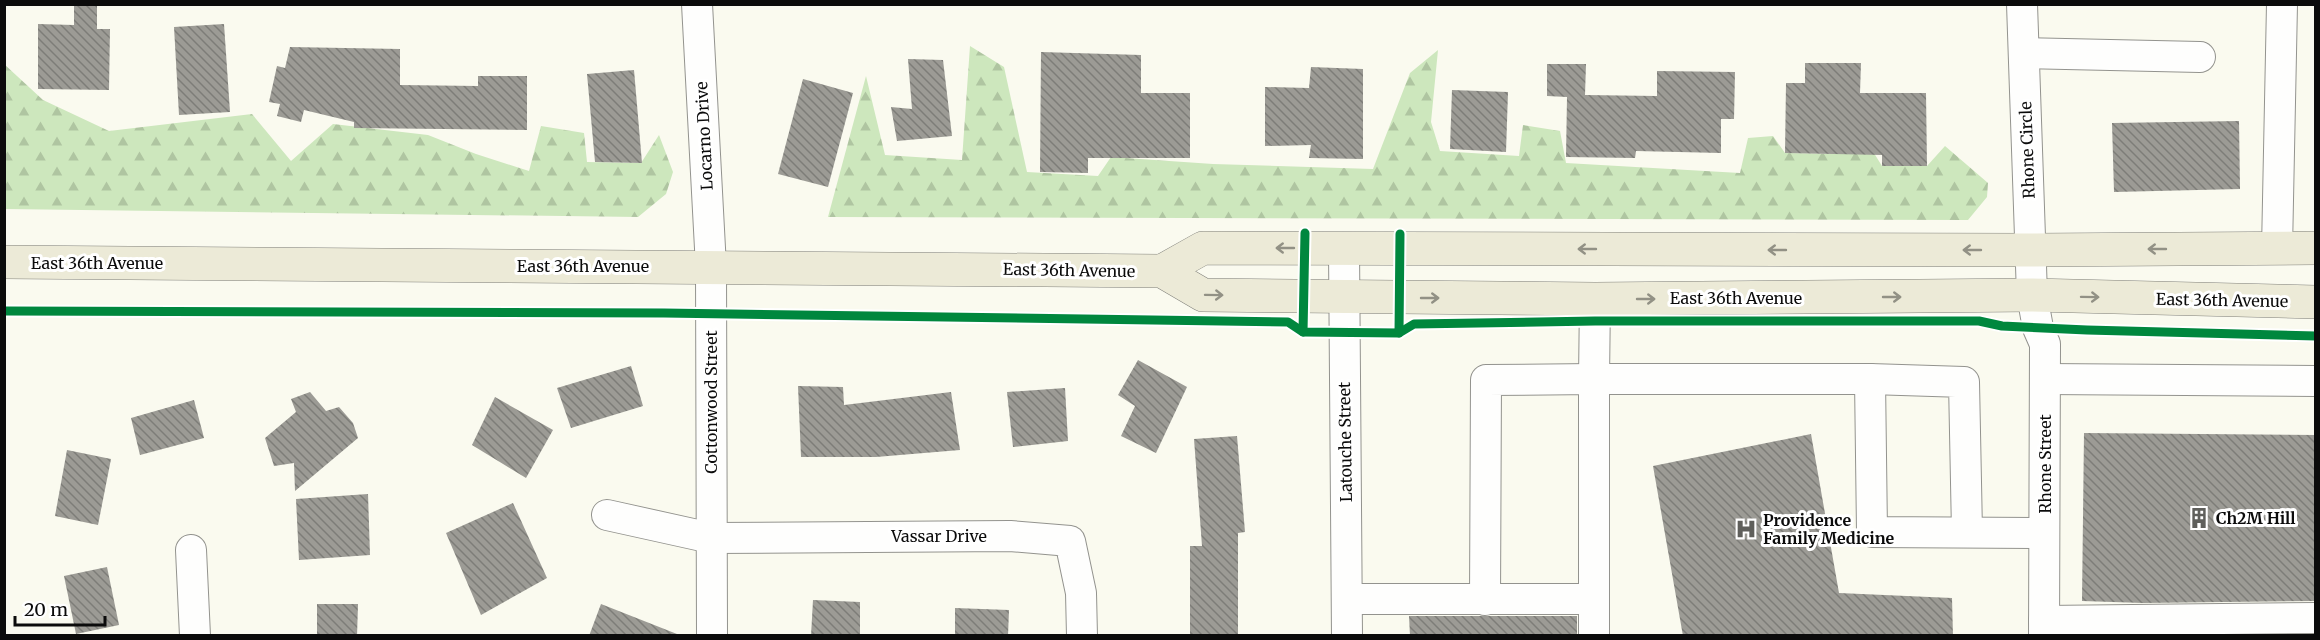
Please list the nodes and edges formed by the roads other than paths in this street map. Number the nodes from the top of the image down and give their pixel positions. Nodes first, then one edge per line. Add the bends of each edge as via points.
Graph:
1 (697, 4) edge
2 (2022, 4) edge
3 (2282, 4) edge
4 (2024, 53) junction
5 (2200, 57) dead end
6 (2316, 248) edge
7 (1344, 249) junction
8 (2277, 249) junction
9 (2031, 250) junction
10 (4, 262) edge
11 (711, 267) junction
12 (1162, 271) junction
13 (2032, 296) junction
14 (1344, 297) junction
15 (1595, 299) junction
16 (2316, 302) edge
17 (2045, 378) junction
18 (1594, 379) junction
19 (1870, 379) junction
20 (2316, 381) edge
21 (607, 515) dead end
22 (1967, 532) junction
23 (2044, 532) junction
24 (711, 538) junction
25 (191, 550) dead end
26 (1347, 599) junction
27 (1594, 599) junction
28 (1485, 600) junction
29 (2316, 618) edge
30 (2044, 628) edge
31 (195, 636) edge
32 (712, 636) edge
33 (1082, 636) edge
34 (1347, 636) edge
35 (1594, 636) edge

1 - 11 street, Locarno Drive
2 - 4 street, Rhone Circle
3 - 8 street
4 - 5 street
4 - 9 street, Rhone Circle
6 - 8 main road, East 36th Avenue
9 -> 7 main road, East 36th Avenue
7 -> 12 main road, East 36th Avenue via 1203,248
7 - 14 street, Latouche Street
8 -> 9 main road, East 36th Avenue
9 - 13 street, Rhone Circle
10 - 11 main road, East 36th Avenue
11 - 12 main road, East 36th Avenue
11 - 24 street, Cottonwood Street
12 -> 14 main road, East 36th Avenue via 1203,295
15 -> 13 main road, East 36th Avenue
13 -> 16 main road, East 36th Avenue
13 - 17 street, Rhone Street via 2045,344
14 -> 15 main road, East 36th Avenue
14 - 26 street, Latouche Street
15 - 18 street
17 - 20 street
17 - 23 street, Rhone Street
18 - 19 street
18 - 27 street
18 - 28 street via 1486,380
19 - 22 street via 1964,381
19 - 22 street via 1872,531
21 - 24 street
22 - 23 street
23 - 30 street, Rhone Street
24 - 32 street, Cottonwood Street
24 - 33 street, Vassar Drive via 1010,536 1070,541 1081,593
25 - 31 street
26 - 28 street
26 - 34 street, Latouche Street
27 - 28 street
27 - 35 street
29 - 30 street

